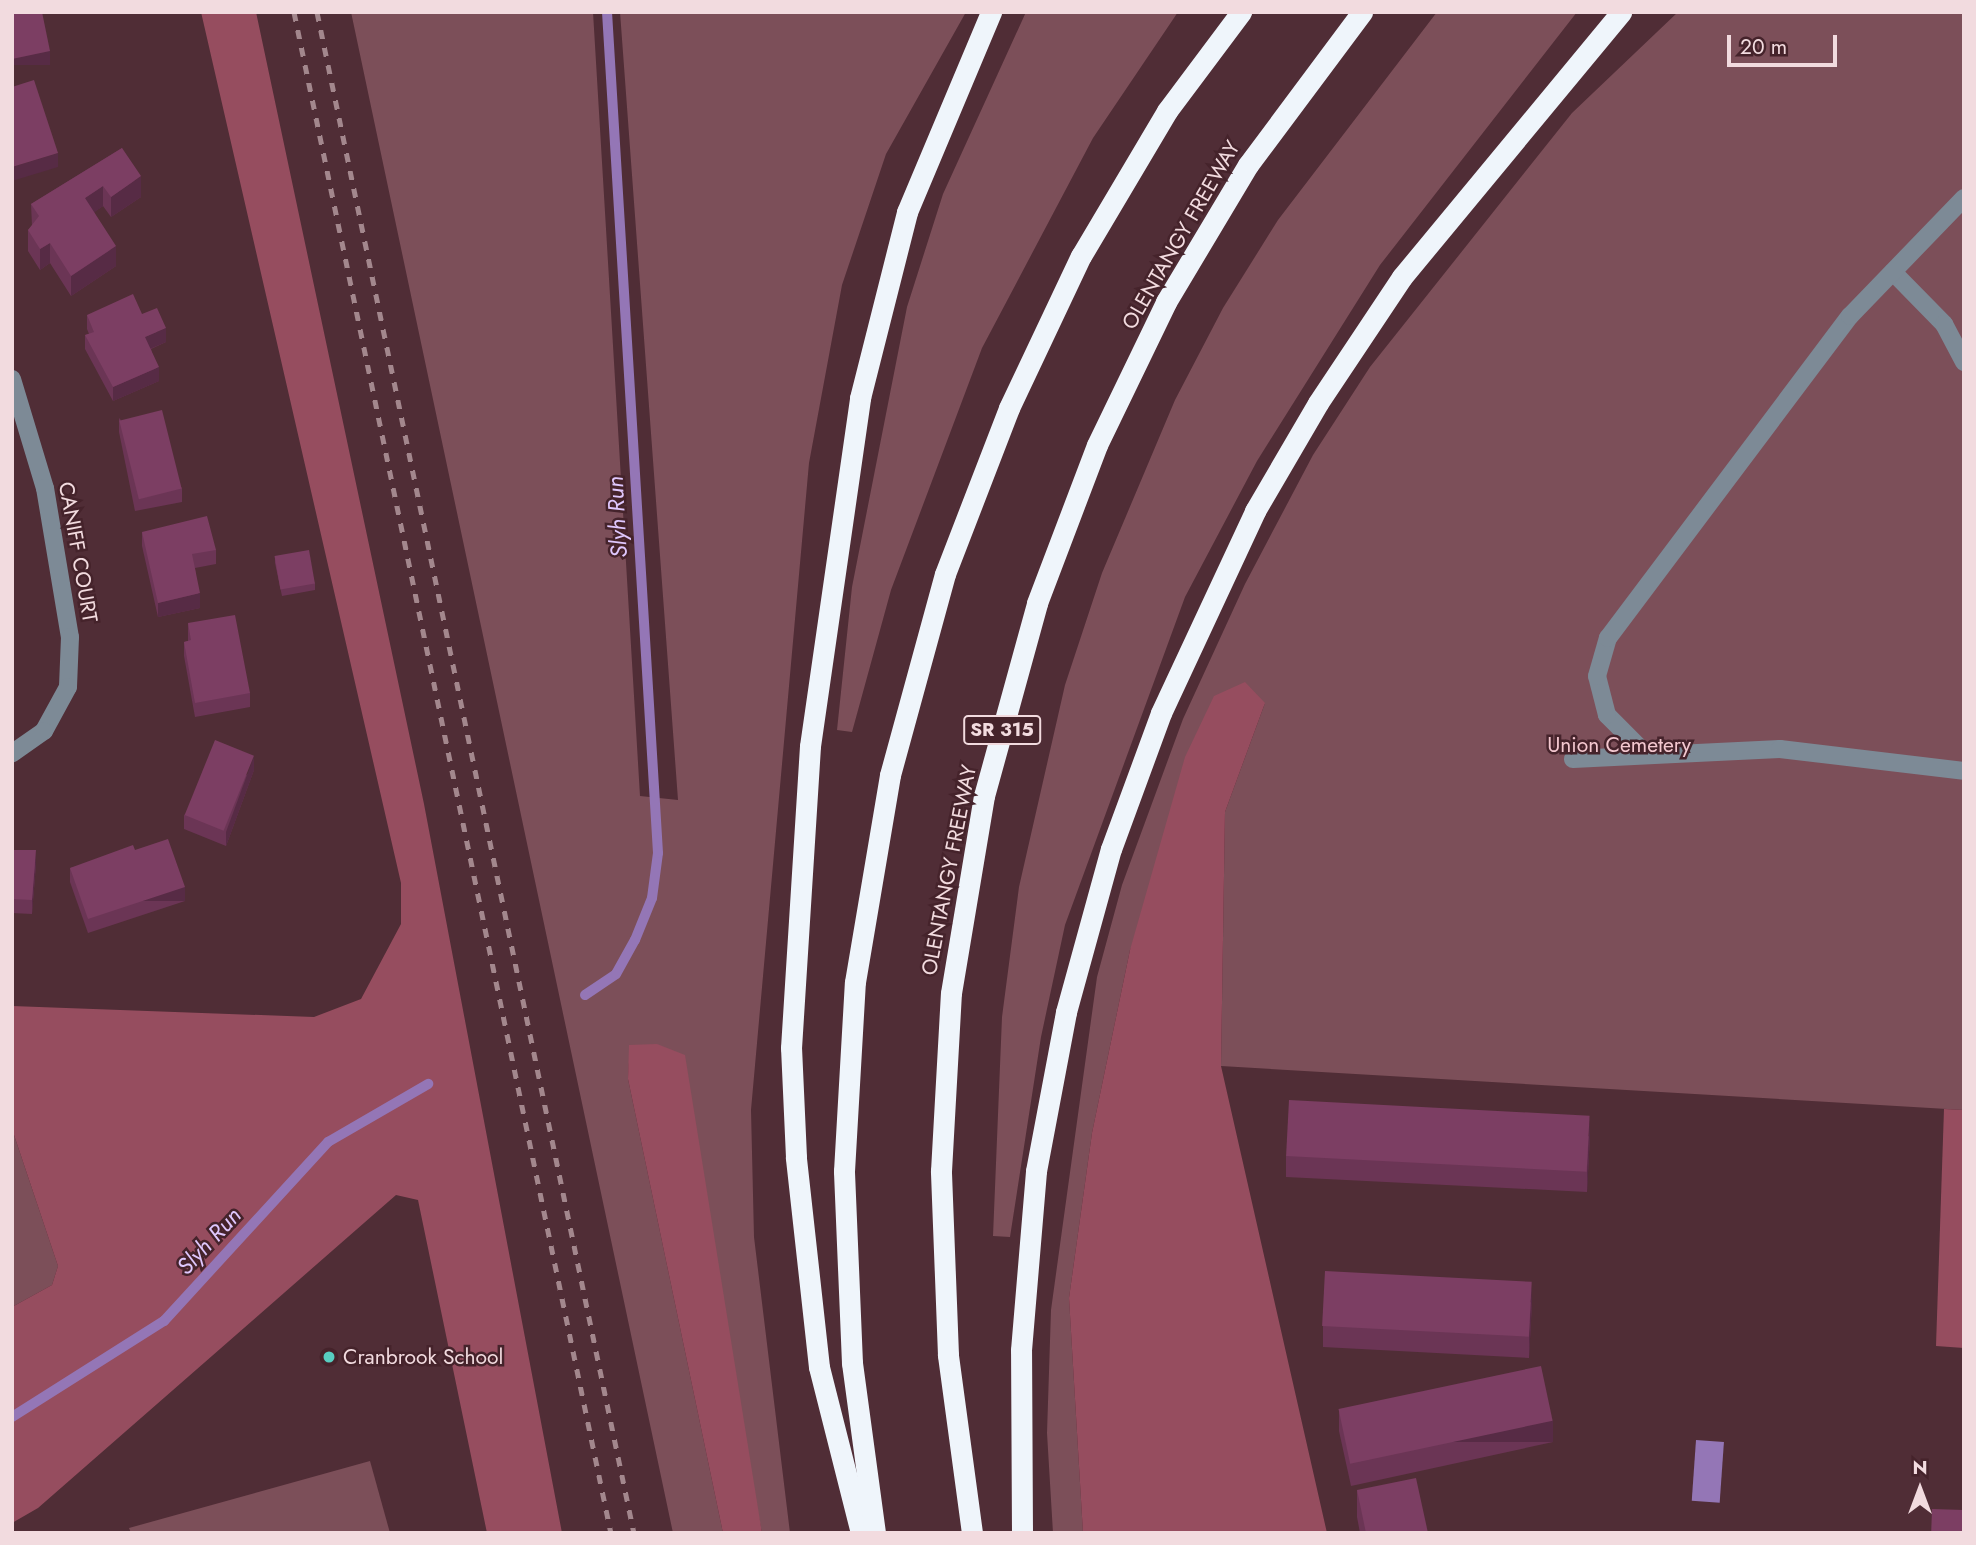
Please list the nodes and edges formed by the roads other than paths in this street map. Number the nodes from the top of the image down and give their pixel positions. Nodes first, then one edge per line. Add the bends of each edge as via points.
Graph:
1 (990, 12) edge
2 (1241, 12) edge
3 (1362, 12) edge
4 (1621, 12) edge
5 (1637, 12) edge
6 (1576, 66) junction
7 (1964, 198) edge
8 (1893, 272) junction
9 (1964, 362) edge
10 (12, 379) edge
11 (1643, 751) junction
12 (12, 752) edge
13 (1573, 759) dead end
14 (1964, 771) edge
15 (861, 1533) edge
16 (875, 1533) edge
17 (972, 1533) edge
18 (1022, 1533) edge

1 - 15 highway via 906,212 860,398 810,746 791,1048 796,1157 819,1367
2 - 16 highway via 1167,111 1081,257 1009,408 945,574 890,775 855,982 845,1171 852,1363
3 - 17 highway, OLENTANGY FREEWAY / SR 315 via 1248,165 1166,302 1097,445 1037,603 984,796 951,993 941,1171 948,1355
4 - 6 highway
5 - 6 highway
6 - 18 highway via 1402,277 1318,403 1244,533 1161,713 1090,924 1036,1171 1021,1350
7 - 8 street
8 - 9 street via 1944,324
8 - 11 street via 1850,316 1608,638 1597,676 1606,715
10 - 12 street, CANIFF COURT via 45,488 70,637 68,687 44,731
11 - 13 street
11 - 14 street via 1780,749

